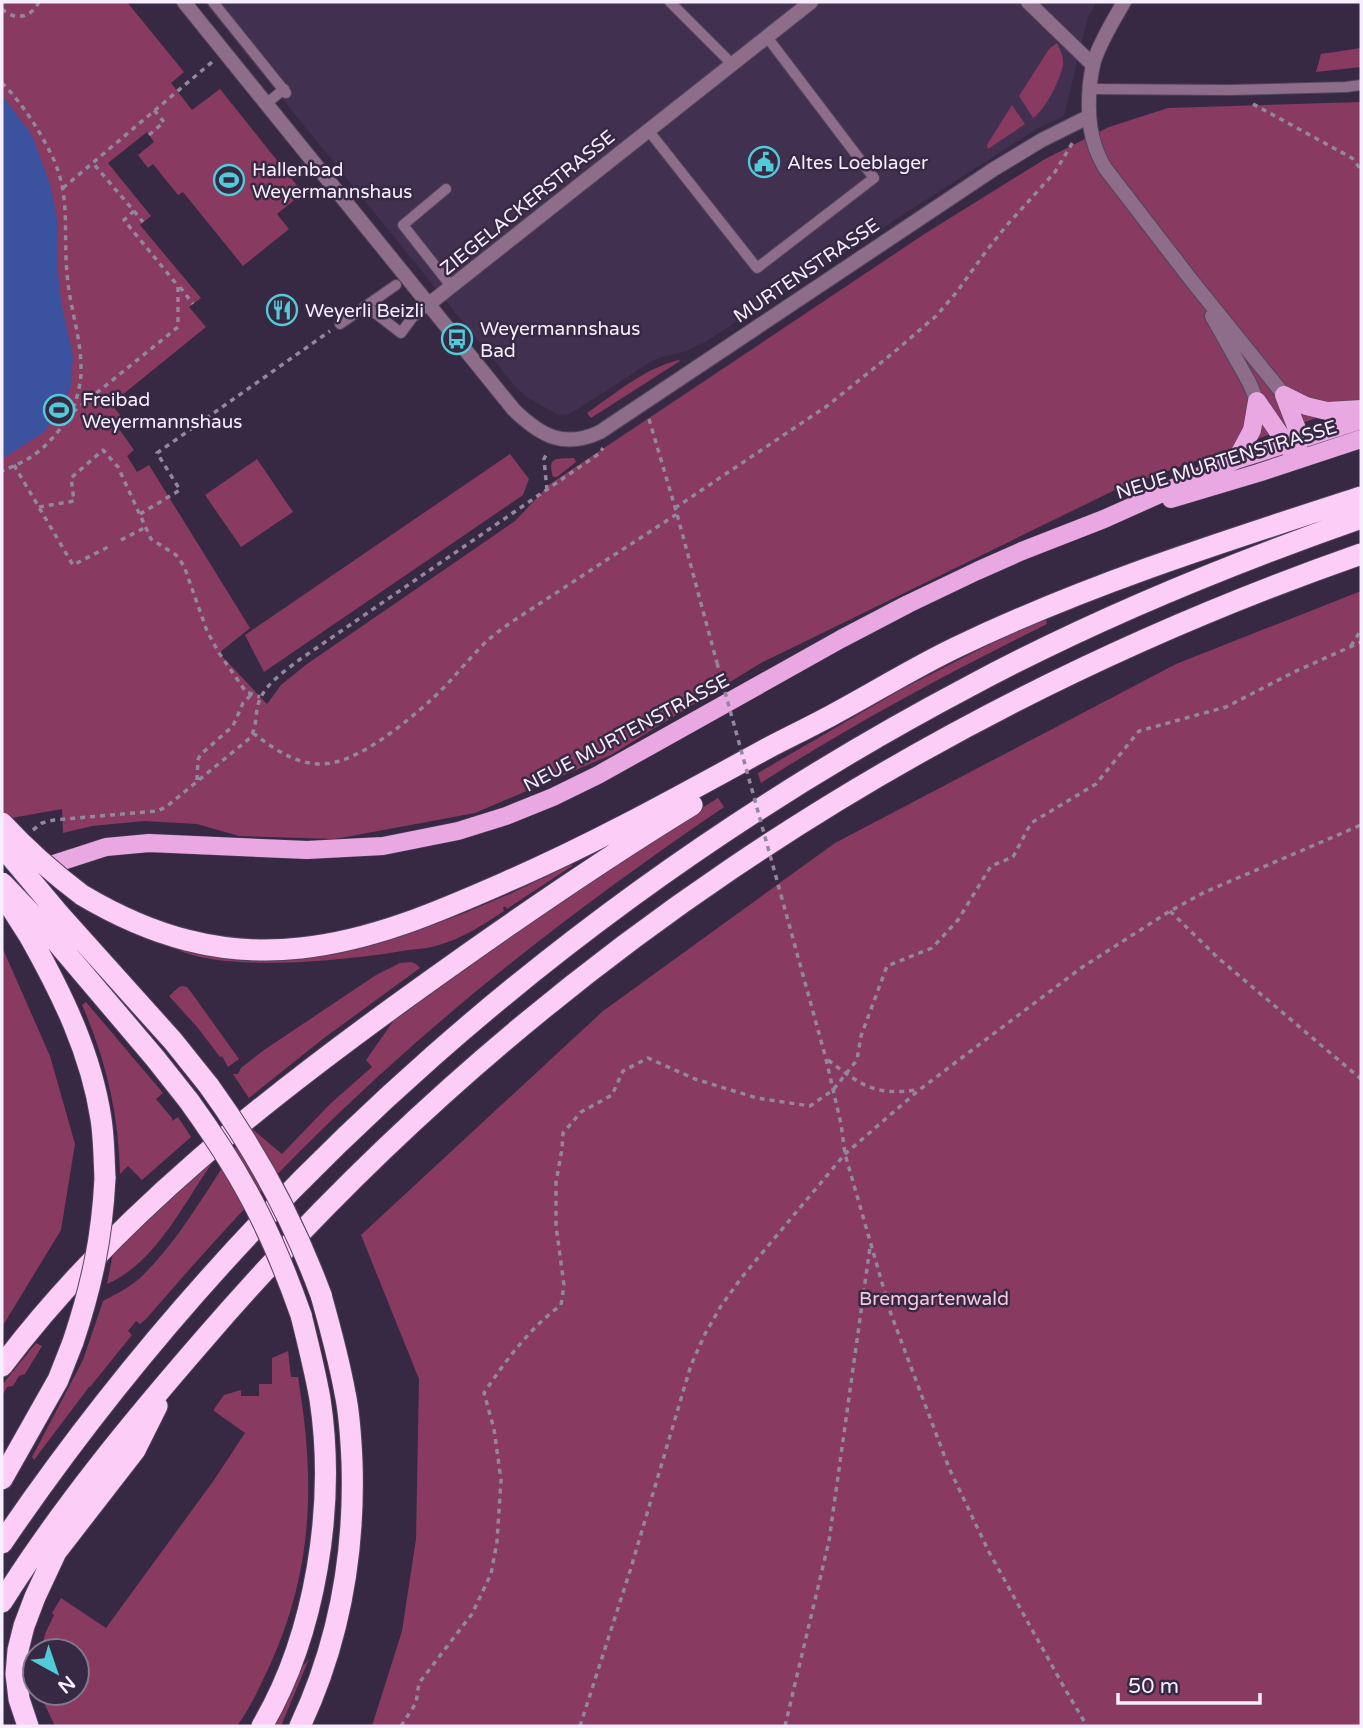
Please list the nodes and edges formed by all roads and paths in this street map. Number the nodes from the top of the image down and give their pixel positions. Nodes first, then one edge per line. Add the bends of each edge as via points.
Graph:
1 (39, 2) edge
2 (184, 2) edge
3 (213, 2) edge
4 (670, 2) edge
5 (811, 2) edge
6 (1028, 2) edge
7 (1124, 2) edge
8 (2, 9) edge
9 (767, 37) junction
10 (225, 52) junction
11 (732, 64) junction
12 (1093, 65) junction
13 (2, 83) edge
14 (1361, 85) edge
15 (1090, 89) junction
16 (1229, 90) junction
17 (266, 104) junction
18 (154, 110) junction
19 (1088, 117) junction
20 (649, 130) junction
21 (149, 135) dead end
22 (92, 162) junction
23 (1361, 170) edge
24 (62, 188) junction
25 (446, 189) dead end
26 (134, 211) junction
27 (143, 222) dead end
28 (1192, 281) junction
29 (396, 285) dead end
30 (178, 286) junction
31 (451, 286) junction
32 (193, 304) dead end
33 (429, 304) junction
34 (366, 306) junction
35 (340, 324) joint
36 (1284, 395) junction
37 (1257, 401) junction
38 (645, 403) junction
39 (1361, 409) edge
40 (71, 413) junction
41 (1361, 420) edge
42 (617, 421) junction
43 (1361, 439) edge
44 (1292, 441) junction
45 (544, 459) dead end
46 (1236, 460) junction
47 (1299, 460) junction
48 (14, 466) junction
49 (2, 471) edge
50 (547, 490) junction
51 (1361, 497) edge
52 (39, 508) junction
53 (675, 508) junction
54 (140, 514) junction
55 (677, 514) junction
56 (1361, 518) edge
57 (1104, 519) junction
58 (146, 527) junction
59 (121, 540) dead end
60 (108, 547) dead end
61 (1361, 554) edge
62 (1361, 630) edge
63 (1361, 642) edge
64 (1351, 646) junction
65 (251, 695) junction
66 (260, 697) junction
67 (835, 713) junction
68 (253, 733) junction
69 (197, 780) junction
70 (2, 822) edge
71 (42, 824) dead end
72 (1361, 825) edge
73 (2, 846) edge
74 (3, 884) edge
75 (1170, 911) junction
76 (44, 926) junction
77 (826, 1059) junction
78 (847, 1074) junction
79 (1361, 1079) edge
80 (833, 1090) junction
81 (919, 1090) junction
82 (845, 1154) junction
83 (870, 1245) junction
84 (2, 1366) edge
85 (169, 1379) junction
86 (2, 1479) edge
87 (2, 1543) edge
88 (2, 1602) edge
89 (28, 1726) edge
90 (262, 1726) edge
91 (300, 1726) edge
92 (401, 1726) edge
93 (580, 1726) edge
94 (785, 1726) edge
95 (1087, 1726) edge

1 - 8 path via 22,17
2 - 10 street
3 - 17 lane via 285,91
4 - 11 lane
5 - 9 street, ZIEGELACKERSTRASSE
6 - 12 street
7 - 12 street
9 - 11 street, ZIEGELACKERSTRASSE
9 - 20 lane via 874,178 757,268
10 - 17 street
10 - 18 path
11 - 20 street, ZIEGELACKERSTRASSE
12 - 15 street
13 - 24 path via 38,132
14 - 16 lane
15 - 16 lane
15 - 19 street
16 - 23 path via 1352,158
17 - 33 street
18 - 21 path via 164,122
18 - 22 path
19 - 28 street via 1105,168
19 - 38 street, MURTENSTRASSE via 994,169
19 - 53 path via 1055,173 1000,233 936,316 827,406
20 - 31 street, ZIEGELACKERSTRASSE
22 - 24 path
22 - 26 path
24 - 40 path via 66,271 82,372
25 - 31 lane via 403,225
26 - 27 path
26 - 30 path via 124,220
28 - 36 street
28 - 37 street
29 - 34 lane
30 - 32 path
30 - 40 path via 178,327
31 - 33 street, ZIEGELACKERSTRASSE
33 - 34 lane via 401,332
33 - 42 street, MURTENSTRASSE via 514,410 544,433 569,441 600,432
34 - 35 lane
35 - 54 path via 157,453 180,490
36 - 39 main road via 1327,411
36 - 44 main road via 1294,418
37 - 44 main road
37 - 46 main road via 1252,430
38 - 42 street, MURTENSTRASSE
38 - 53 path
40 - 48 path via 50,441
41 - 44 main road, NEUE MURTENSTRASSE
42 - 50 path via 600,453
43 - 47 main road, NEUE MURTENSTRASSE
44 - 46 main road, NEUE MURTENSTRASSE
44 - 47 main road
45 - 50 path
46 - 57 main road, NEUE MURTENSTRASSE
47 - 57 main road, NEUE MURTENSTRASSE
48 - 49 path
48 - 52 path
50 - 66 path via 299,660
51 - 67 highway via 1028,615 954,648
52 - 54 path via 74,501 71,478 103,450 118,467
52 - 60 path via 74,565
53 - 55 path
54 - 58 path
55 - 68 path via 489,639 432,699 359,753 321,764 297,760
55 - 77 path, bridge
56 - 87 highway via 1164,593 972,684 751,814 583,932 424,1064 299,1183 150,1347
57 - 74 main road, NEUE MURTENSTRASSE via 931,593 609,769 482,824 421,840 358,848 295,850 149,843 106,847
58 - 59 path
58 - 65 path via 151,539 184,566 207,631 240,686
61 - 85 highway via 1178,625 1034,692 888,770 706,885 552,1000 408,1125 255,1280
62 - 64 path
63 - 64 path
64 - 78 path via 1226,707 1139,731 1096,783 1031,823 1013,857 991,866 958,920 932,948 887,966 857,1060
65 - 66 path
65 - 69 path via 233,726 200,755
66 - 68 path
67 - 70 highway, bridge via 564,856 437,912 373,934 300,948 263,950 194,943 134,923 82,895
67 - 84 highway via 526,913 305,1072 123,1230
68 - 69 path
69 - 71 path via 162,810
72 - 75 path
73 - 76 highway, bridge
74 - 76 highway, bridge
75 - 79 path
75 - 81 path via 1081,968
76 - 86 highway, bridge via 52,975 90,1068 101,1119 103,1219 95,1269 73,1342 58,1380
76 - 90 highway, bridge via 155,1058 221,1149 259,1214 301,1315 325,1444 322,1536 296,1653
76 - 91 highway, bridge via 173,1041 209,1086 282,1202 321,1295 346,1395 353,1493 343,1596 331,1646
77 - 78 path
77 - 80 path
78 - 80 path
78 - 81 path via 877,1090
80 - 82 path
80 - 92 path via 810,1107 757,1098 695,1079 648,1058 624,1071 612,1094 581,1112 563,1133 556,1182 564,1285 561,1305 510,1354 484,1393 501,1480 491,1574 472,1614 419,1683 415,1703
81 - 82 path
82 - 83 path
82 - 93 path via 742,1277 696,1354
83 - 94 path via 829,1541
83 - 95 path via 949,1468 989,1552
85 - 88 highway via 67,1508
85 - 89 highway via 135,1450 56,1552 35,1597 18,1650 16,1674

